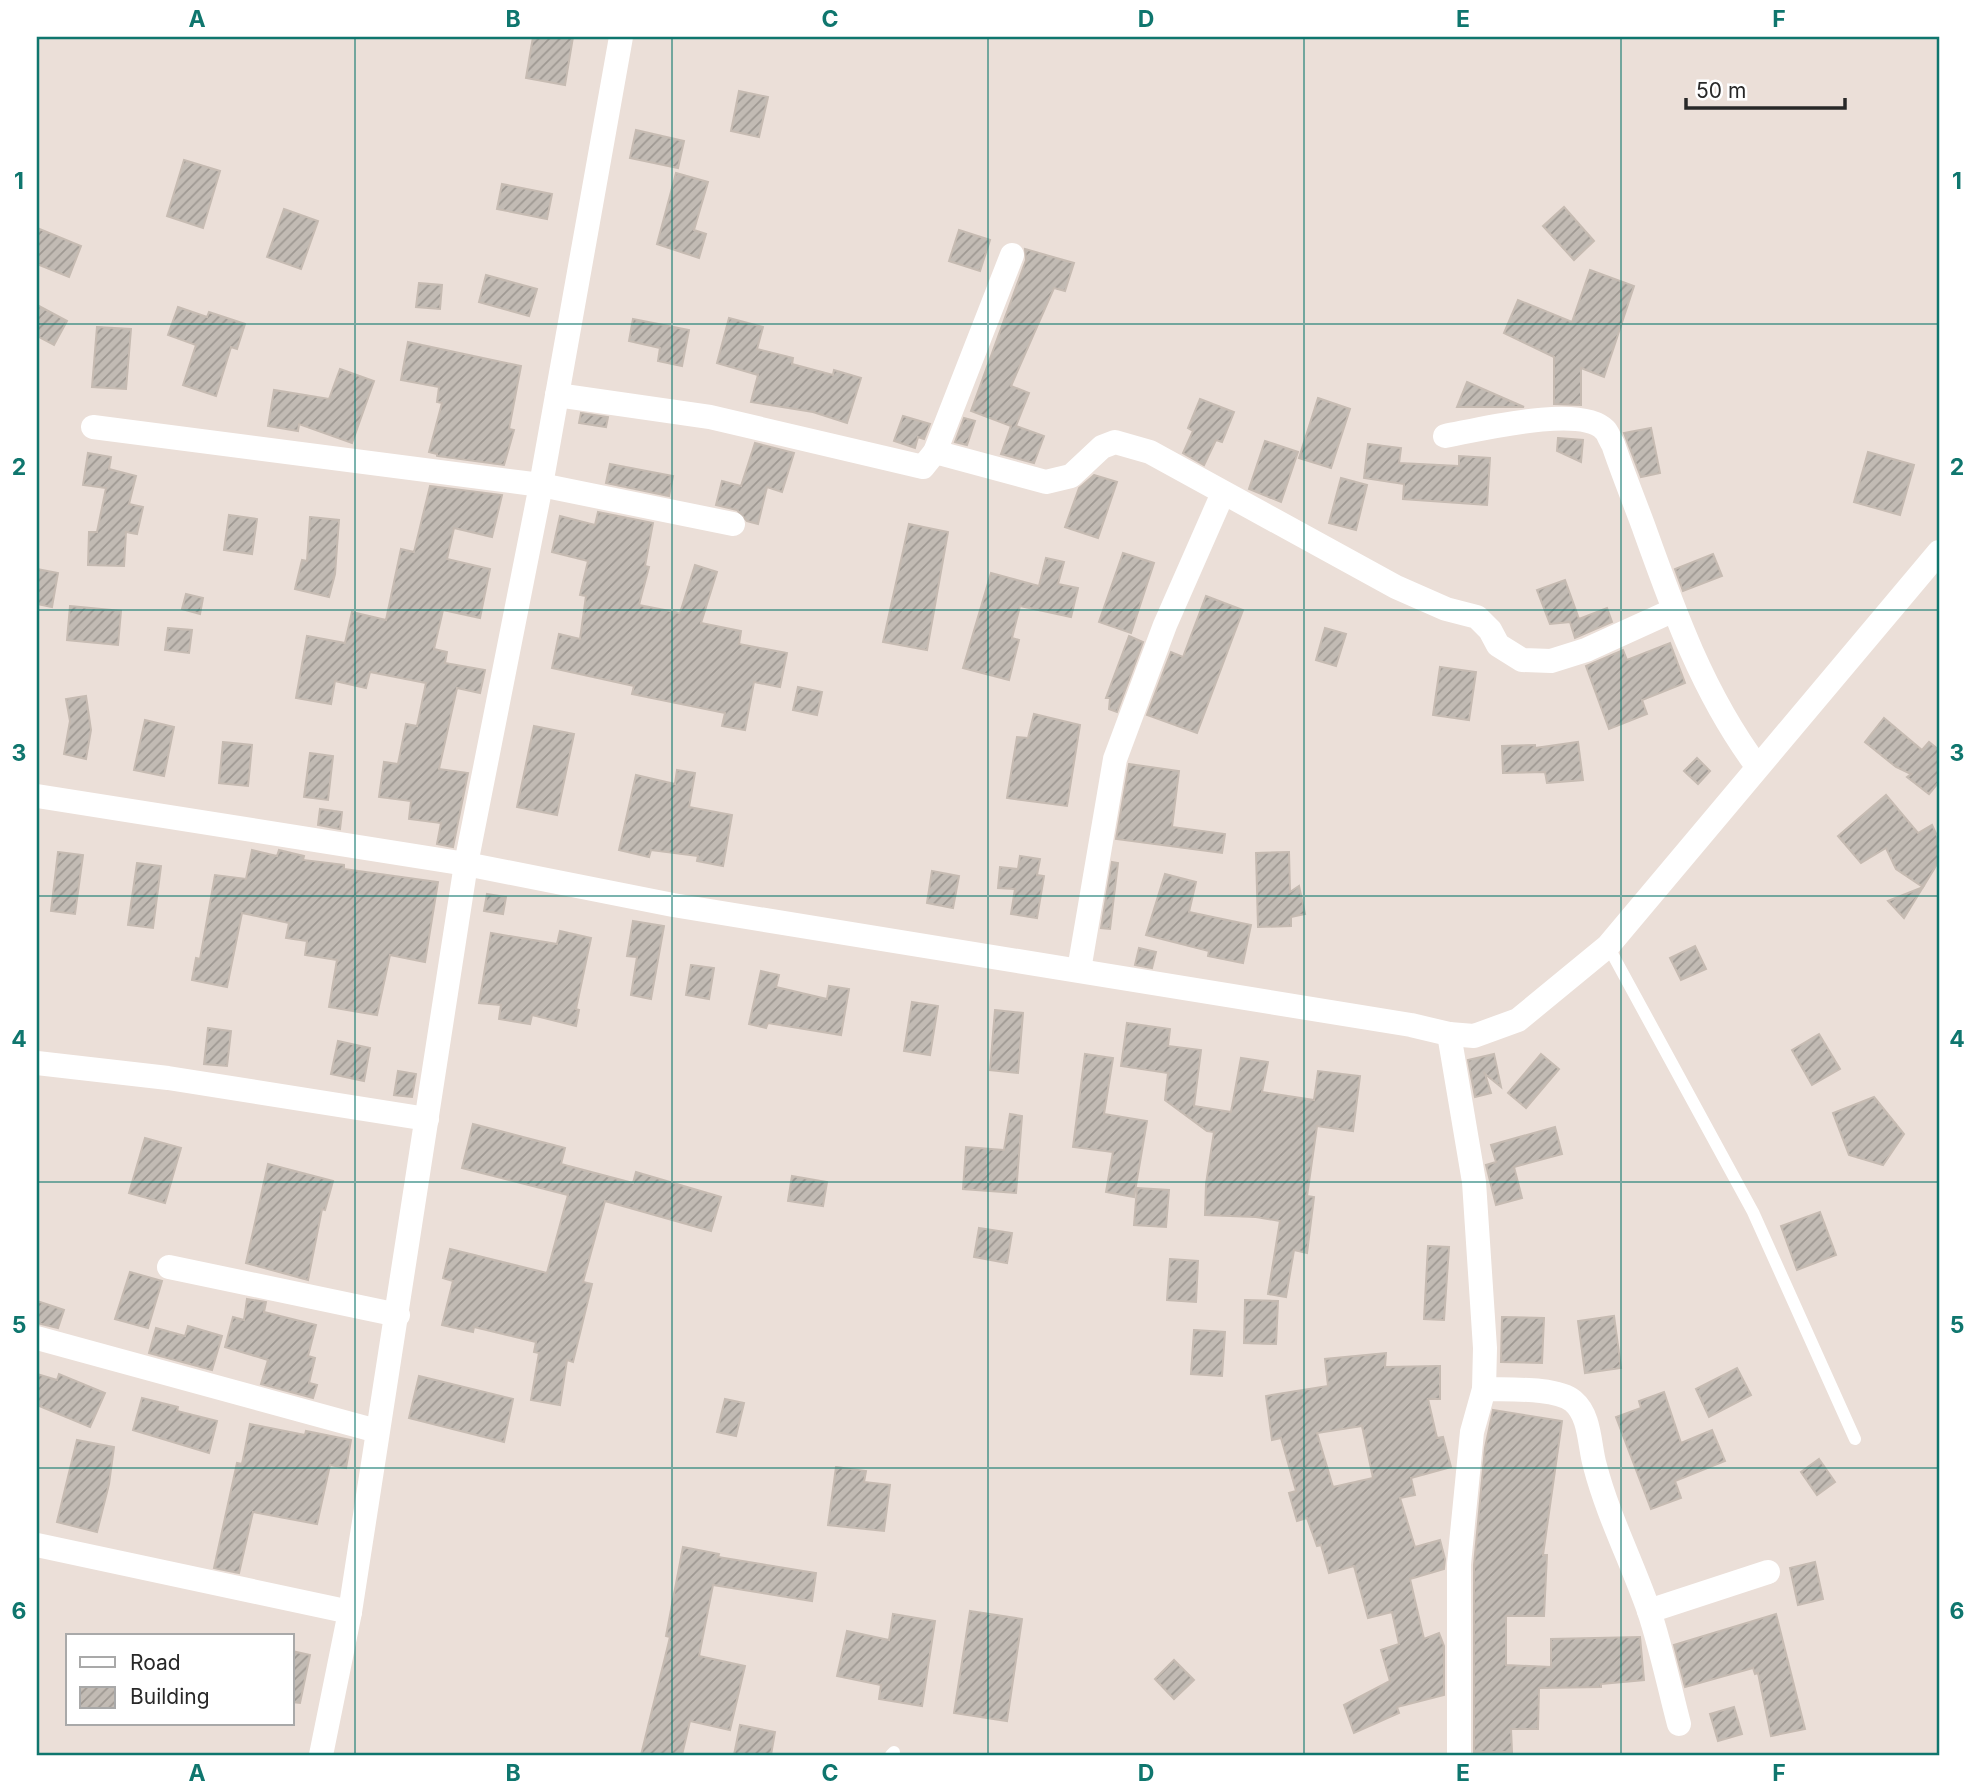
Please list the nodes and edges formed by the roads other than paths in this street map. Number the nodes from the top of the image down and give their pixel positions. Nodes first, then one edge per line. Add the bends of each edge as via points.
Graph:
1 (621, 37) edge
2 (1012, 255) dead end
3 (557, 395) junction
4 (93, 427) dead end
5 (1445, 436) dead end
6 (935, 452) junction
7 (541, 485) junction
8 (1223, 493) junction
9 (733, 524) dead end
10 (1939, 552) edge
11 (1674, 610) junction
12 (1757, 766) junction
13 (37, 796) edge
14 (466, 864) junction
15 (1608, 946) junction
16 (1079, 970) junction
17 (1449, 1034) junction
18 (37, 1063) edge
19 (427, 1118) junction
20 (169, 1267) dead end
21 (398, 1315) junction
22 (37, 1338) edge
23 (1484, 1389) junction
24 (377, 1431) junction
25 (1854, 1439) dead end
26 (37, 1545) edge
27 (1768, 1572) dead end
28 (1649, 1611) junction
29 (350, 1612) junction
30 (1679, 1724) dead end
31 (321, 1755) edge
32 (1459, 1755) edge

1 - 3 street
2 - 6 street
3 - 6 street via 710,417 916,467 923,467
3 - 7 street
4 - 7 street
5 - 11 street via 1558,419 1587,421 1604,428
6 - 8 street via 1046,482 1071,477 1102,447 1115,442 1150,452
7 - 9 street
7 - 14 street
8 - 11 street via 1396,587 1477,617 1498,645 1522,660 1551,661 1586,650
8 - 16 street via 1165,625 1115,759
10 - 12 street
11 - 12 street via 1713,701
12 - 15 street
13 - 14 street
14 - 16 street via 673,905
14 - 19 street
15 - 17 street via 1518,1020 1474,1036
15 - 25 lane via 1753,1212
16 - 17 street
17 - 23 street via 1478,1221 1485,1309
18 - 19 street
19 - 21 street
20 - 21 street
21 - 24 street
22 - 24 street
23 - 28 street via 1562,1395 1575,1402 1590,1433 1609,1513
23 - 32 street via 1472,1432 1459,1564
24 - 29 street
26 - 29 street
27 - 28 street
28 - 30 street
29 - 31 street

